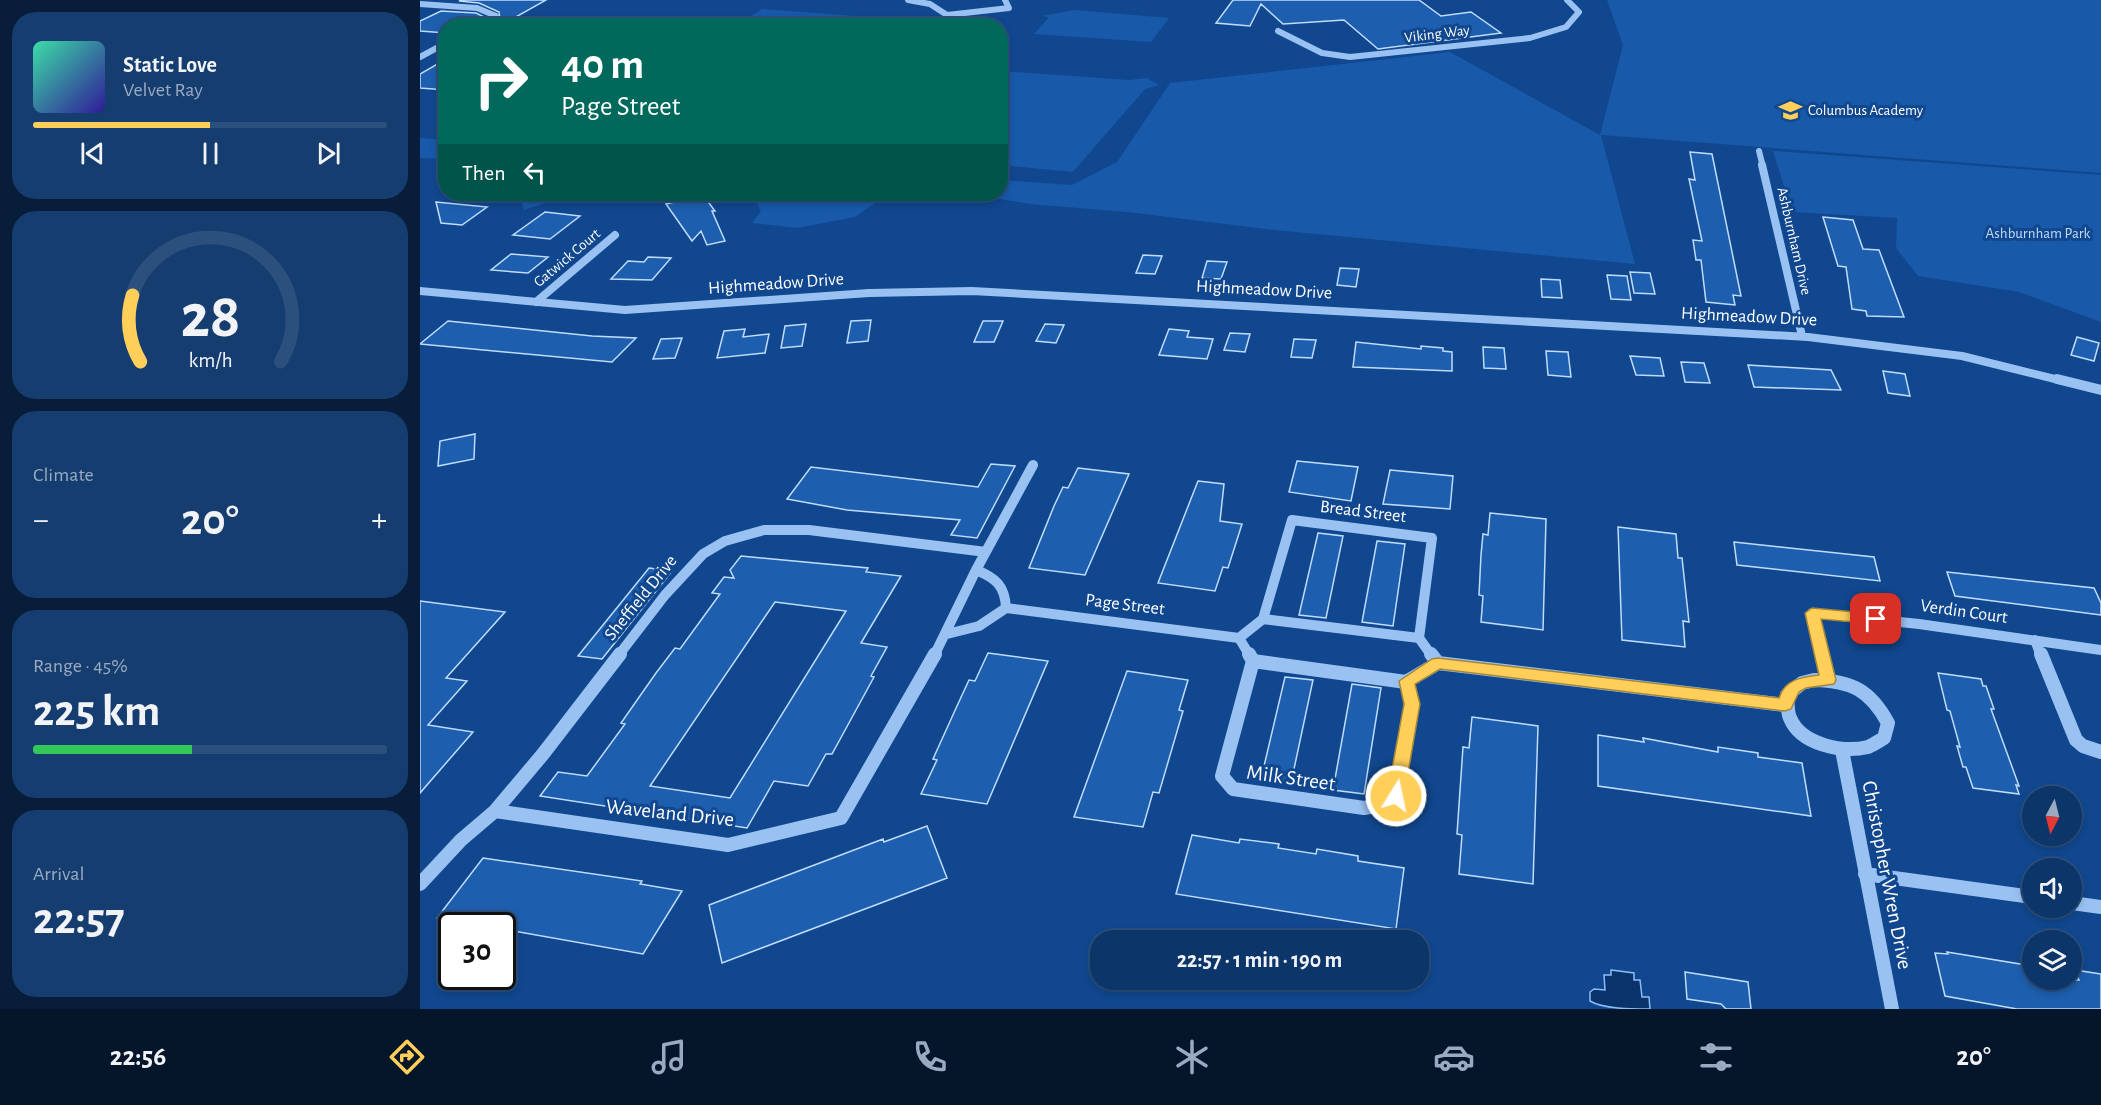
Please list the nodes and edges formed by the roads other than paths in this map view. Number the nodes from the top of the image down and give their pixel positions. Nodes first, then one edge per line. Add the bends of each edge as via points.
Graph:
1 (909, 0) edge
2 (918, 0) edge
3 (1005, 0) edge
4 (1567, 0) edge
5 (420, 4) edge
6 (493, 18) edge
7 (1278, 31) dead end
8 (438, 47) edge
9 (420, 57) edge
10 (1759, 151) dead end
11 (615, 235) dead end
12 (420, 291) edge
13 (536, 302) junction
14 (1802, 336) junction
15 (2101, 390) edge
16 (1033, 465) dead end
17 (986, 552) junction
18 (976, 570) junction
19 (1006, 608) junction
20 (1263, 620) junction
21 (947, 634) junction
22 (1239, 638) junction
23 (1419, 639) junction
24 (2036, 640) junction
25 (2101, 650) edge
26 (1253, 661) junction
27 (1438, 663) junction
28 (1828, 680) junction
29 (1407, 681) junction
30 (1785, 705) junction
31 (1842, 750) junction
32 (2101, 752) edge
33 (495, 811) junction
34 (1865, 874) junction
35 (420, 884) edge
36 (2022, 896) edge
37 (2082, 904) edge
38 (2101, 907) edge
39 (1892, 1009) edge

1 - 2 street
2 - 3 street via 947,15 1009,8
4 - 7 street, Viking Way via 1579,12 1556,32 1402,52 1329,55
5 - 6 street via 477,8 496,16
8 - 9 street
10 - 14 street, Ashburnham Drive
11 - 13 street, Gatwick Court
12 - 13 street, Highmeadow Drive
13 - 14 street, Highmeadow Drive via 625,310 972,291
14 - 15 street, Highmeadow Drive via 1962,356
16 - 17 street, Waveland Drive
17 - 18 street, Waveland Drive
17 - 33 street, Sheffield Drive via 809,530 764,530 725,541 686,570
18 - 19 street via 996,578 1006,592
18 - 21 street, Waveland Drive
19 - 21 street via 990,623 968,632
19 - 22 street, Page Street
20 - 22 street
20 - 23 street
20 - 23 street, Bread Street via 1292,520 1432,538
21 - 33 street, Waveland Drive via 841,818 728,845
22 - 26 street
23 - 27 street
24 - 25 street, Verdin Court
24 - 28 street, Verdin Court via 1812,613
24 - 32 street via 2076,740
26 - 29 street
26 - 29 street, Milk Street via 1222,776 1226,784 1233,789 1364,808 1382,805 1396,796 1412,704
27 - 29 street
27 - 30 street
28 - 30 street via 1802,682 1787,695
28 - 31 street via 1844,683 1873,698 1887,720 1882,740 1872,747
30 - 31 street via 1797,728 1809,738
31 - 34 street, Christopher Wren Drive
33 - 35 street, Sheffield Drive
34 - 36 street
34 - 39 street, Christopher Wren Drive
37 - 38 street

